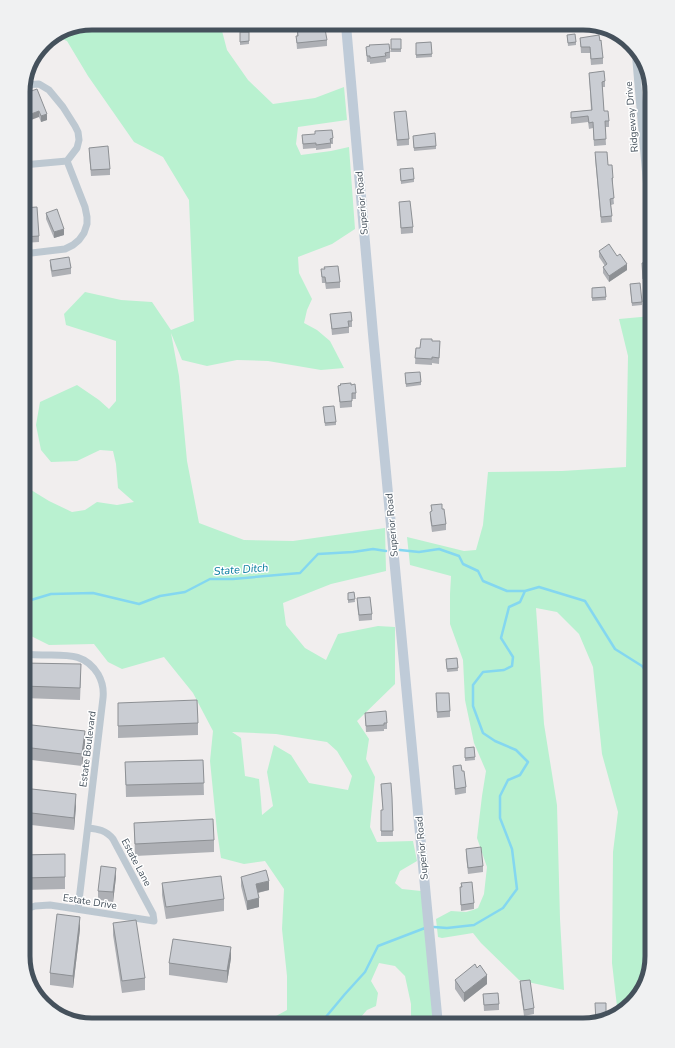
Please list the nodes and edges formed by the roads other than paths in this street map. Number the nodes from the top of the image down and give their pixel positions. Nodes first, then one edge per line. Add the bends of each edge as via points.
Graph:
1 (346, 30) edge
2 (636, 58) edge
3 (30, 85) edge
4 (67, 161) junction
5 (30, 165) edge
6 (645, 166) edge
7 (30, 253) edge
8 (30, 654) edge
9 (88, 828) junction
10 (30, 908) edge
11 (78, 909) junction
12 (154, 922) joint
13 (437, 1018) edge

1 - 13 street, Superior Road
2 - 6 street, Ridgeway Drive
3 - 4 street via 38,84 49,90 78,132 77,148
4 - 5 street
4 - 7 street via 85,207 87,224 84,233 73,245 64,249
8 - 9 street, Estate Boulevard via 67,655 79,658 90,664 101,681 103,698
9 - 11 street, Estate Boulevard
9 - 12 street, Estate Lane via 103,830 112,838 153,914
10 - 11 street, Estate Drive via 46,905
11 - 12 street, Estate Drive

